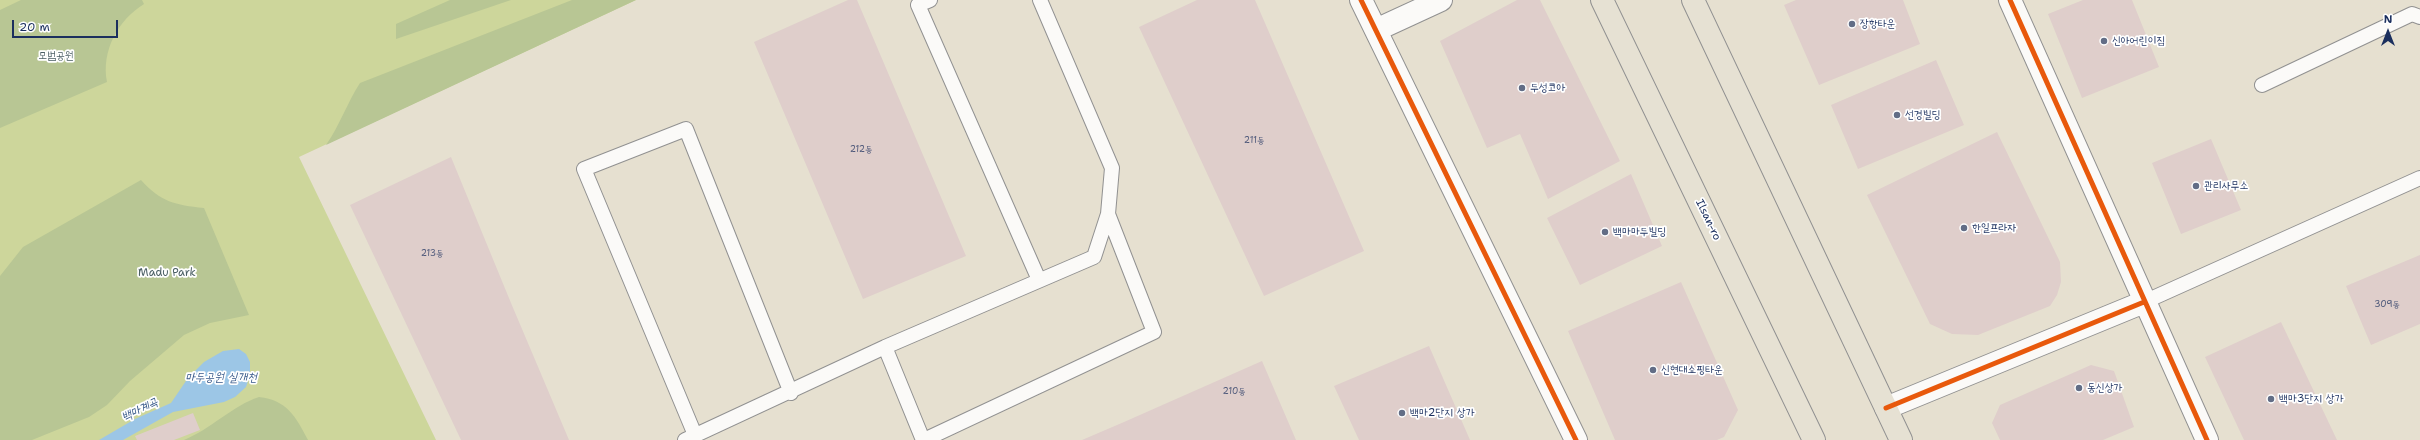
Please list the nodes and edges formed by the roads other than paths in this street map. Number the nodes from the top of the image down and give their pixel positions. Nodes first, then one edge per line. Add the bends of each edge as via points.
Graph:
1 (930, 0) edge
2 (1040, 0) edge
3 (1361, 0) edge
4 (1441, 0) edge
5 (1602, 0) edge
6 (1693, 0) edge
7 (2010, 0) edge
8 (2420, 17) edge
9 (1376, 30) junction
10 (2262, 85) dead end
11 (2420, 178) edge
12 (1108, 214) junction
13 (1039, 280) junction
14 (2144, 302) junction
15 (885, 347) junction
16 (791, 392) junction
17 (1886, 408) junction
18 (690, 438) edge
19 (923, 440) edge
20 (1576, 440) edge
21 (1814, 440) edge
22 (1901, 440) edge
23 (2207, 440) edge

1 - 13 lane via 918,6
2 - 12 lane via 1112,168
3 - 9 street
4 - 9 street
5 - 21 main road, Ilsan-ro
6 - 17 main road
7 - 14 street
8 - 10 lane via 2412,14
9 - 20 street
11 - 14 lane
12 - 13 lane via 1094,257
12 - 19 lane via 1154,332
13 - 15 lane
14 - 17 street
14 - 23 street
15 - 16 lane
15 - 19 lane
16 - 18 lane
16 - 18 lane via 686,129 584,169
17 - 22 main road

